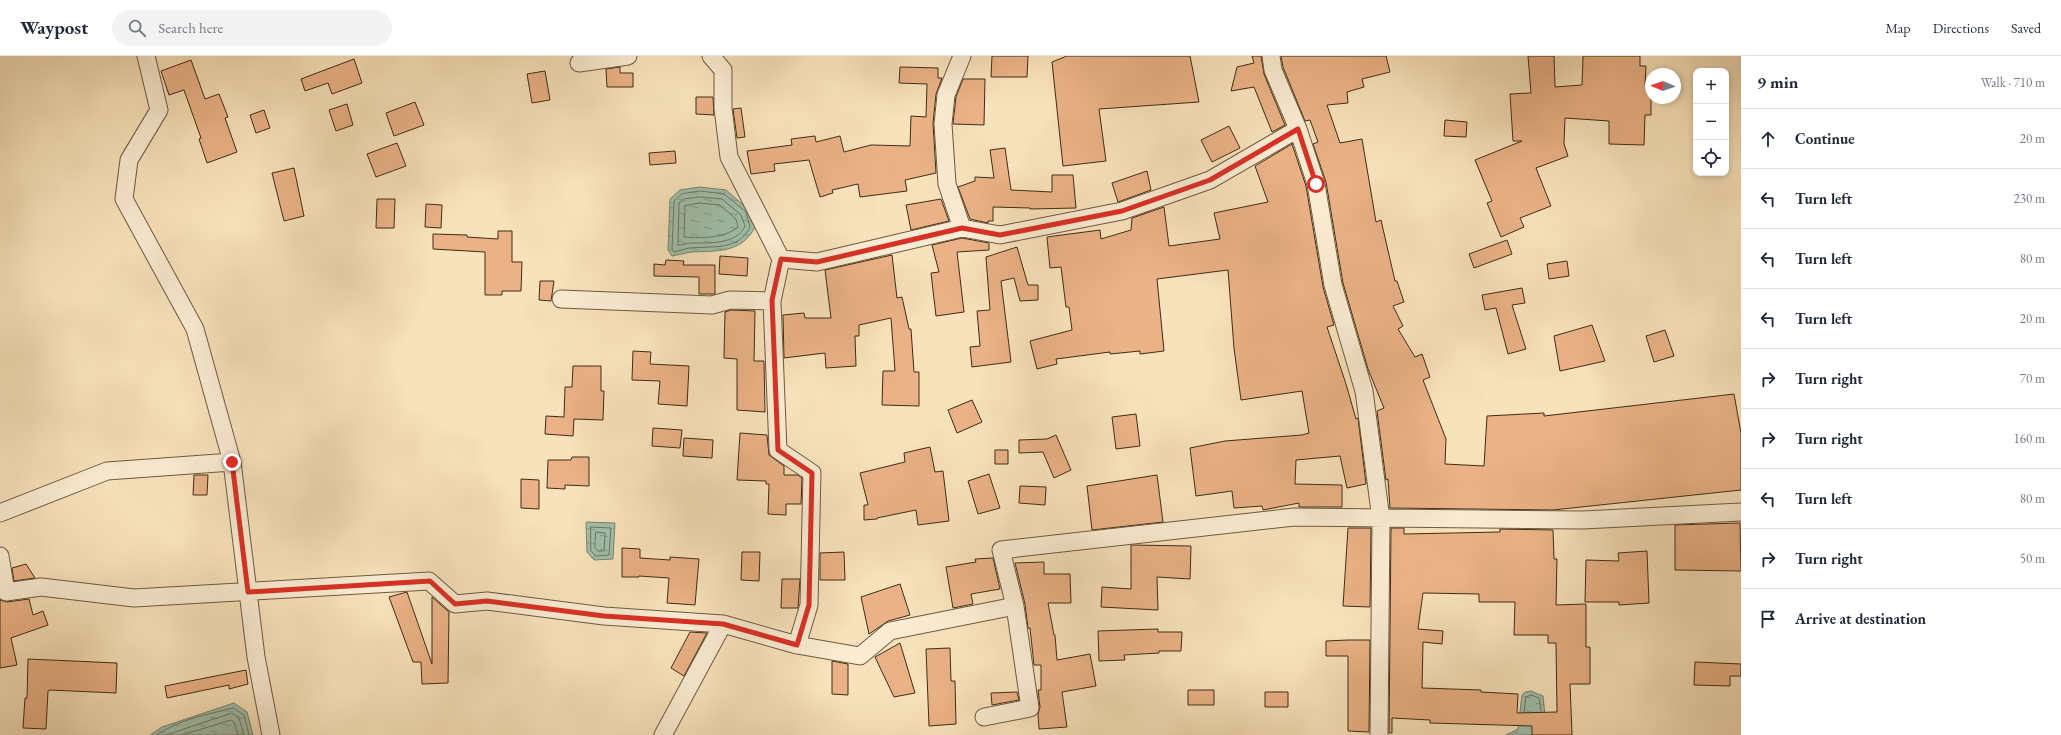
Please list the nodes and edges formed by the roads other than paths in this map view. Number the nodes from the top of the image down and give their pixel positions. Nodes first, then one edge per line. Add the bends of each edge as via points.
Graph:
1 (146, 56) edge
2 (628, 56) edge
3 (711, 56) edge
4 (962, 56) edge
5 (1271, 56) edge
6 (579, 63) dead end
7 (1298, 129) junction
8 (962, 228) junction
9 (781, 259) junction
10 (561, 300) dead end
11 (772, 300) junction
12 (232, 462) junction
13 (1741, 512) edge
14 (0, 513) edge
15 (1381, 519) junction
16 (0, 556) edge
17 (248, 592) junction
18 (3, 597) edge
19 (1016, 606) junction
20 (723, 624) junction
21 (797, 645) junction
22 (984, 717) dead end
23 (271, 735) edge
24 (663, 735) edge
25 (1378, 735) edge

1 - 12 street via 159,110 129,160 124,199 195,329
2 - 6 street
3 - 9 street via 723,70 723,108 729,157
4 - 8 street via 946,95 943,124 947,184
5 - 7 street via 1273,70
7 - 8 street via 1210,180 1122,211 1000,235
7 - 15 street via 1316,184 1333,285 1364,391
8 - 9 street via 817,262
9 - 11 street
10 - 11 street via 712,305 730,300
11 - 21 street via 778,450 812,473 809,605
12 - 14 street via 107,471
12 - 17 street
13 - 15 street via 1583,520
15 - 19 street via 1294,516 1001,550
15 - 25 street
16 - 18 street
17 - 18 street via 134,598 42,587
17 - 20 street via 430,581 455,604 487,601 604,616
17 - 23 street via 256,657
19 - 21 street via 890,631 860,656
19 - 22 street via 1030,708
20 - 21 street
20 - 24 street

